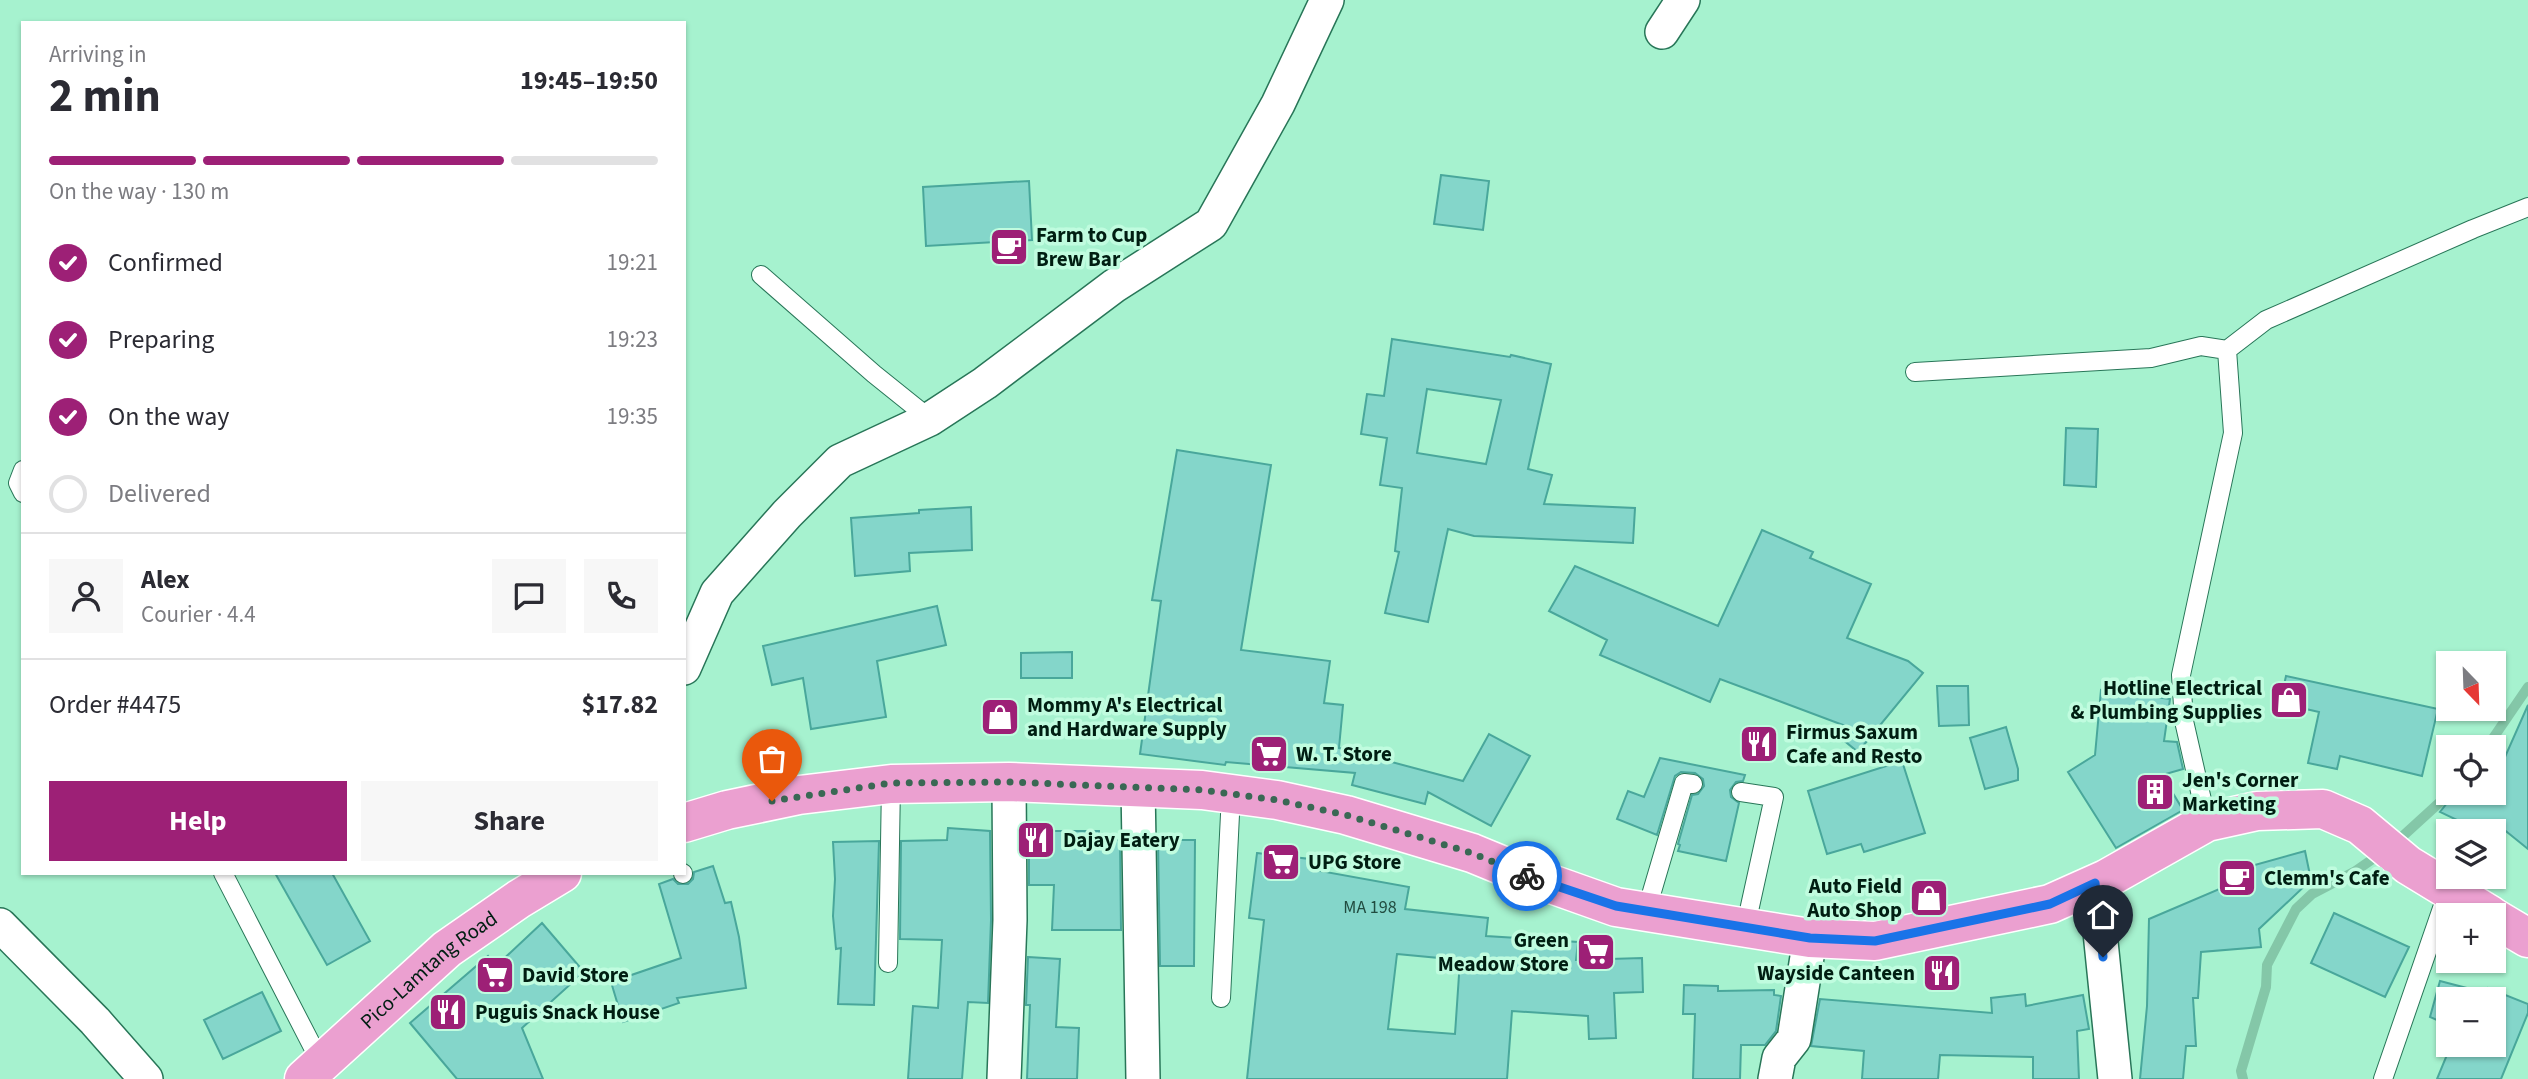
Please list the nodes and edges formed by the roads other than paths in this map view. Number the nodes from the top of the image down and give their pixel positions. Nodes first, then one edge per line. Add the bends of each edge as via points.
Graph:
1 (1326, 0) edge
2 (1684, 0) edge
3 (1662, 32) dead end
4 (2528, 207) edge
5 (761, 275) dead end
6 (2227, 350) junction
7 (1915, 372) dead end
8 (930, 419) junction
9 (686, 663) edge
10 (1009, 782) junction
11 (891, 783) junction
12 (1693, 784) dead end
13 (1138, 786) junction
14 (1741, 792) dead end
15 (1231, 794) junction
16 (686, 822) edge
17 (2207, 822) junction
18 (224, 875) edge
19 (559, 875) edge
20 (2095, 883) junction
21 (2448, 891) junction
22 (2469, 903) edge
23 (1646, 912) junction
24 (0, 925) edge
25 (2506, 925) edge
26 (1745, 929) junction
27 (1810, 938) junction
28 (2528, 938) edge
29 (888, 963) dead end
30 (1222, 998) dead end
31 (313, 1071) edge
32 (146, 1079) edge
33 (1004, 1079) edge
34 (1143, 1079) edge
35 (1775, 1079) edge
36 (2115, 1079) edge
37 (2383, 1079) edge

1 - 8 street via 1278,104 1211,224 1114,286
2 - 3 street
4 - 6 lane via 2266,320
5 - 8 lane
6 - 7 lane via 2202,346 2151,358
6 - 17 lane via 2232,433 2182,675 2184,721
8 - 9 street via 840,461 787,514 717,593
10 - 11 main road
10 - 13 main road
10 - 33 street
11 - 16 main road via 799,795
11 - 29 lane
12 - 23 lane via 1684,783
13 - 15 main road
13 - 34 street
14 - 26 lane via 1774,797
15 - 23 main road via 1346,815 1472,853 1616,906
15 - 30 lane
17 - 20 main road
17 - 21 main road via 2257,811 2323,809 2360,825
18 - 31 lane
19 - 31 main road, Pico-Lamtang Road via 447,948
20 - 27 main road via 2050,904 1875,941
20 - 36 street
21 - 22 main road
21 - 37 lane
23 - 26 main road
24 - 32 street
25 - 28 main road
26 - 27 main road
27 - 35 street via 1794,1039 1779,1058

